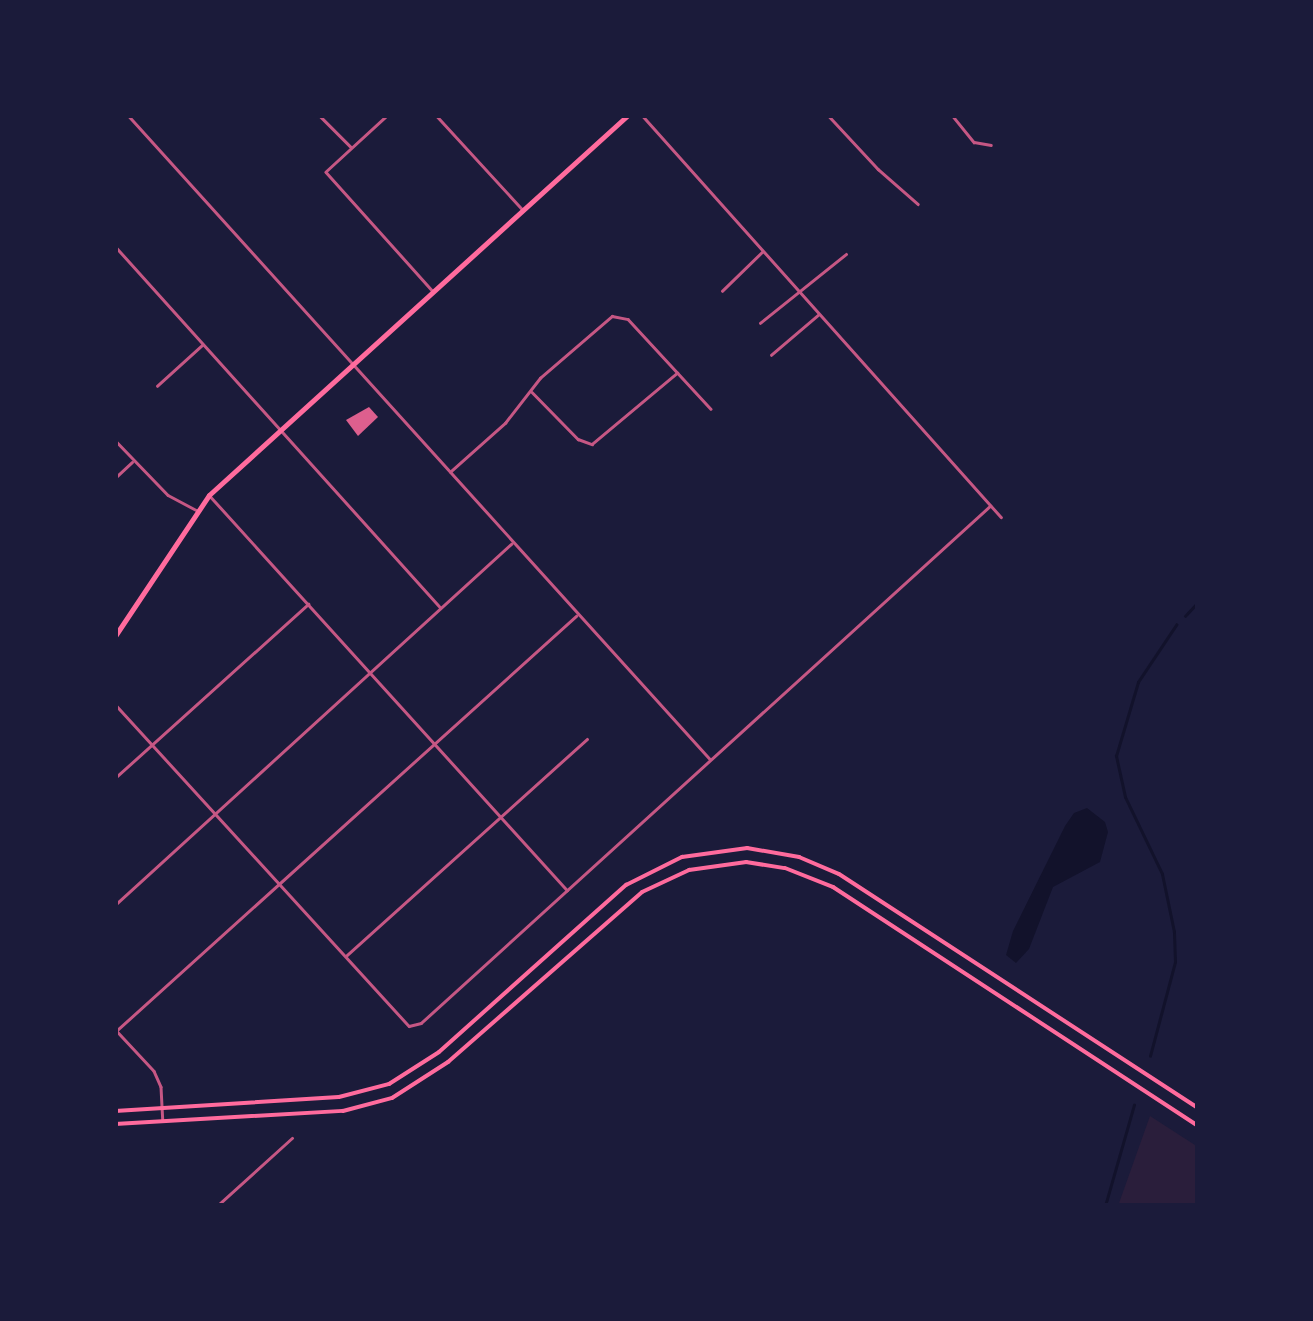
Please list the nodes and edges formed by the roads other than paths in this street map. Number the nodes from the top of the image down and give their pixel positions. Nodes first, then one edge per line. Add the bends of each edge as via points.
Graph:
1 (128, 115) edge
2 (319, 115) edge
3 (388, 115) edge
4 (436, 115) edge
5 (628, 115) edge
6 (642, 115) edge
7 (828, 115) edge
8 (952, 115) edge
9 (991, 145) dead end
10 (352, 148) junction
11 (918, 204) dead end
12 (523, 210) junction
13 (115, 246) edge
14 (763, 251) junction
15 (846, 254) dead end
16 (722, 290) dead end
17 (798, 290) junction
18 (433, 291) junction
19 (820, 314) junction
20 (760, 323) dead end
21 (203, 344) junction
22 (771, 355) dead end
23 (350, 366) junction
24 (678, 372) junction
25 (157, 386) dead end
26 (530, 390) junction
27 (710, 409) dead end
28 (280, 430) junction
29 (115, 440) edge
30 (134, 460) junction
31 (449, 473) junction
32 (115, 478) edge
33 (209, 495) junction
34 (990, 506) junction
35 (197, 510) junction
36 (1001, 517) dead end
37 (512, 543) junction
38 (309, 603) junction
39 (441, 608) junction
40 (577, 615) junction
41 (115, 636) edge
42 (372, 674) junction
43 (115, 704) edge
44 (586, 739) dead end
45 (152, 744) junction
46 (436, 744) junction
47 (710, 759) junction
48 (115, 778) edge
49 (216, 814) junction
50 (501, 816) junction
51 (747, 848) junction
52 (746, 862) junction
53 (280, 884) junction
54 (568, 890) junction
55 (115, 905) edge
56 (346, 956) junction
57 (972, 960) junction
58 (963, 972) junction
59 (116, 1031) edge
60 (164, 1107) junction
61 (1198, 1108) edge
62 (115, 1111) edge
63 (163, 1122) junction
64 (115, 1124) edge
65 (1198, 1126) edge
66 (292, 1138) dead end
67 (216, 1206) edge

1 - 23 street
2 - 10 street
3 - 10 street
4 - 12 street
5 - 12 main road
6 - 14 street
7 - 11 street
8 - 9 street via 974,142
10 - 18 street via 326,172
12 - 18 main road
13 - 21 street
14 - 16 street
14 - 17 street
15 - 17 street
17 - 19 street
17 - 20 street
18 - 23 main road
19 - 22 street
19 - 34 street
21 - 25 street
21 - 28 street
23 - 28 main road
23 - 31 street
24 - 26 street via 592,444
24 - 26 street via 623,316 605,318
24 - 27 street
26 - 31 street via 505,424
28 - 33 main road
28 - 39 street
29 - 30 street
30 - 32 street
30 - 35 street via 168,495
31 - 37 street
33 - 35 main road
33 - 38 street
34 - 36 street
34 - 47 street
35 - 41 main road
37 - 39 street
37 - 40 street
38 - 42 street
38 - 45 street
39 - 42 street
40 - 46 street
40 - 47 street
42 - 46 street
42 - 49 street
43 - 45 street
44 - 50 street
45 - 48 street
45 - 49 street
46 - 50 street
46 - 53 street
47 - 54 street
49 - 53 street
49 - 55 street
50 - 54 street
50 - 56 street
51 - 52 main road
51 - 57 main road via 839,874
51 - 60 main road via 682,858 626,884 439,1052 389,1084 339,1097
52 - 58 main road via 786,868 833,887
52 - 63 main road via 689,870 642,891 448,1062 392,1098 343,1111
53 - 56 street
53 - 59 street
54 - 56 street via 421,1023 409,1026
57 - 58 main road
57 - 61 main road
58 - 65 main road
59 - 60 street via 154,1072
60 - 62 main road
60 - 63 street
63 - 64 main road
66 - 67 street

